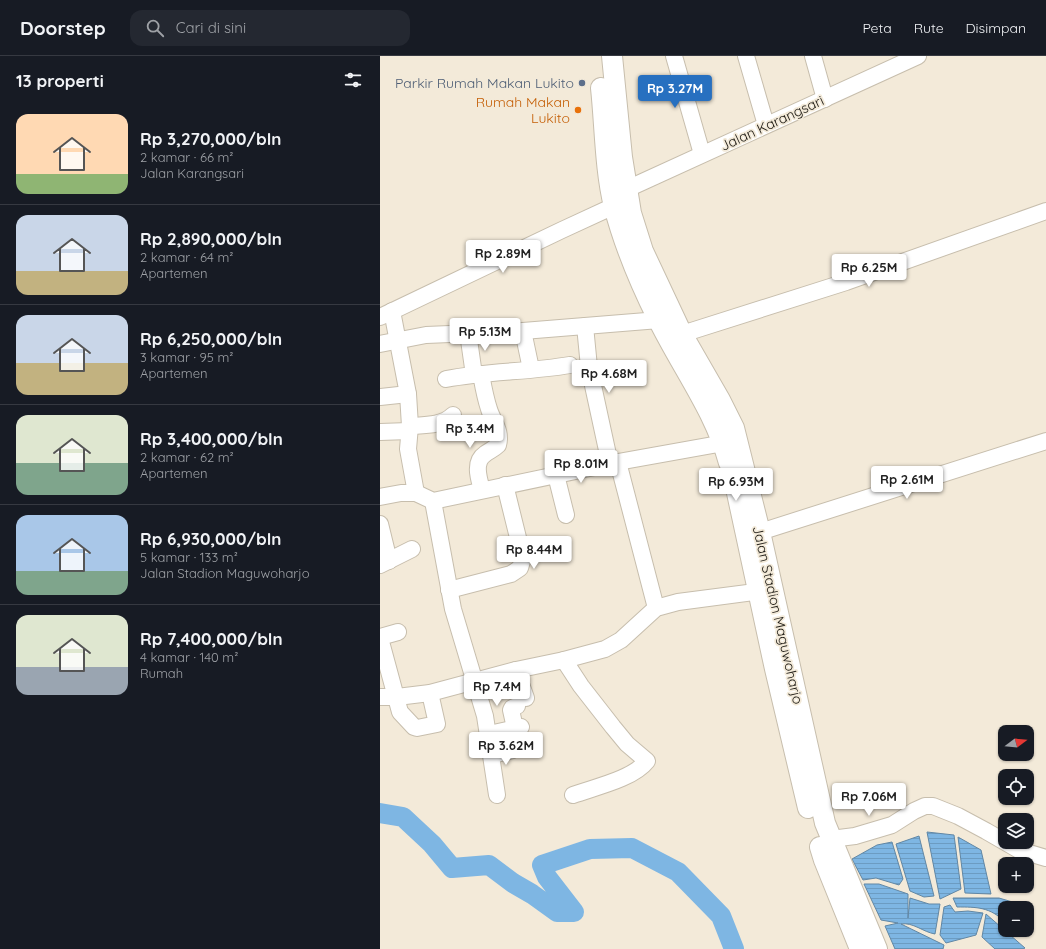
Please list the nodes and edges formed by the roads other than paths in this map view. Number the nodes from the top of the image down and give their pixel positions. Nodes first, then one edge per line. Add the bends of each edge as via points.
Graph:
1 (598, 56) edge
2 (612, 56) edge
3 (674, 56) edge
4 (746, 56) edge
5 (813, 56) edge
6 (918, 56) edge
7 (825, 99) junction
8 (766, 125) junction
9 (613, 140) junction
10 (702, 154) junction
11 (627, 189) junction
12 (614, 206) junction
13 (1046, 211) edge
14 (637, 254) junction
15 (386, 314) edge
16 (659, 320) junction
17 (586, 326) junction
18 (523, 331) junction
19 (468, 333) junction
20 (682, 334) junction
21 (398, 341) junction
22 (380, 344) edge
23 (570, 365) dead end
24 (531, 369) junction
25 (477, 374) junction
26 (446, 379) dead end
27 (408, 394) junction
28 (380, 397) edge
29 (453, 415) dead end
30 (410, 428) junction
31 (380, 432) edge
32 (1046, 441) edge
33 (724, 443) junction
34 (614, 463) junction
35 (556, 475) junction
36 (505, 485) junction
37 (482, 490) junction
38 (416, 493) junction
39 (380, 497) edge
40 (432, 501) junction
41 (566, 515) dead end
42 (380, 524) edge
43 (760, 532) junction
44 (412, 549) dead end
45 (385, 563) edge
46 (449, 590) junction
47 (765, 591) junction
48 (656, 608) junction
49 (398, 632) dead end
50 (380, 638) edge
51 (564, 660) junction
52 (516, 670) junction
53 (475, 681) junction
54 (430, 693) junction
55 (380, 697) edge
56 (397, 697) junction
57 (489, 734) junction
58 (513, 750) dead end
59 (492, 755) junction
60 (497, 795) dead end
61 (573, 795) dead end
62 (831, 839) junction
63 (1046, 858) edge
64 (860, 949) edge
65 (877, 949) edge

1 - 9 main road, Jalan Stadion Maguwoharjo
2 - 9 main road, Jalan Stadion Maguwoharjo
3 - 10 street
4 - 8 street
5 - 7 street
6 - 7 street, Jalan Karangsari
7 - 8 street, Jalan Karangsari
8 - 10 street, Jalan Karangsari
9 - 11 main road, Jalan Stadion Maguwoharjo
9 - 12 main road, Jalan Stadion Maguwoharjo via 610,186
10 - 11 street, Jalan Karangsari
11 - 14 main road, Jalan Stadion Maguwoharjo
12 - 14 main road, Jalan Stadion Maguwoharjo
12 - 15 street
13 - 20 street via 846,282
14 - 16 main road, Jalan Stadion Maguwoharjo
14 - 20 main road, Jalan Stadion Maguwoharjo
15 - 21 street
16 - 17 street
16 - 33 main road, Jalan Stadion Maguwoharjo
17 - 18 street
17 - 34 street via 589,367
18 - 19 street
18 - 24 street
19 - 21 street via 426,335
19 - 25 street
20 - 43 main road, Jalan Stadion Maguwoharjo via 734,428
21 - 22 street
21 - 27 street
23 - 24 street
24 - 25 street
25 - 26 street
25 - 37 street via 500,440 498,445 480,458 478,465
27 - 28 street
27 - 30 street
29 - 30 street via 439,422
30 - 31 street
30 - 38 street via 408,449
32 - 43 street
33 - 34 street
33 - 47 main road, Jalan Stadion Maguwoharjo
34 - 35 street
34 - 48 street
35 - 36 street
35 - 41 street
36 - 37 street
36 - 46 street via 523,558 520,568 511,574
37 - 40 street
38 - 39 street
38 - 40 street
40 - 46 street
42 - 45 street
43 - 47 main road, Jalan Stadion Maguwoharjo
44 - 45 street
46 - 53 street
47 - 48 street via 695,599
47 - 62 main road, Jalan Stadion Maguwoharjo
47 - 64 main road, Jalan Stadion Maguwoharjo via 797,766 824,860
48 - 51 street via 621,640 605,649
49 - 50 street
50 - 56 street
51 - 52 street
51 - 61 street via 627,744 647,761 642,768 624,777
52 - 53 street
52 - 57 street via 522,702 511,710 518,727
53 - 54 street
53 - 57 street
54 - 56 street
54 - 56 street via 437,724 417,728 400,712
55 - 56 street
57 - 59 street
58 - 59 street
59 - 60 street
62 - 63 street via 855,836 892,826 914,811 925,806 933,806 986,830 1019,850
62 - 65 main road, Jalan Stadion Maguwoharjo

